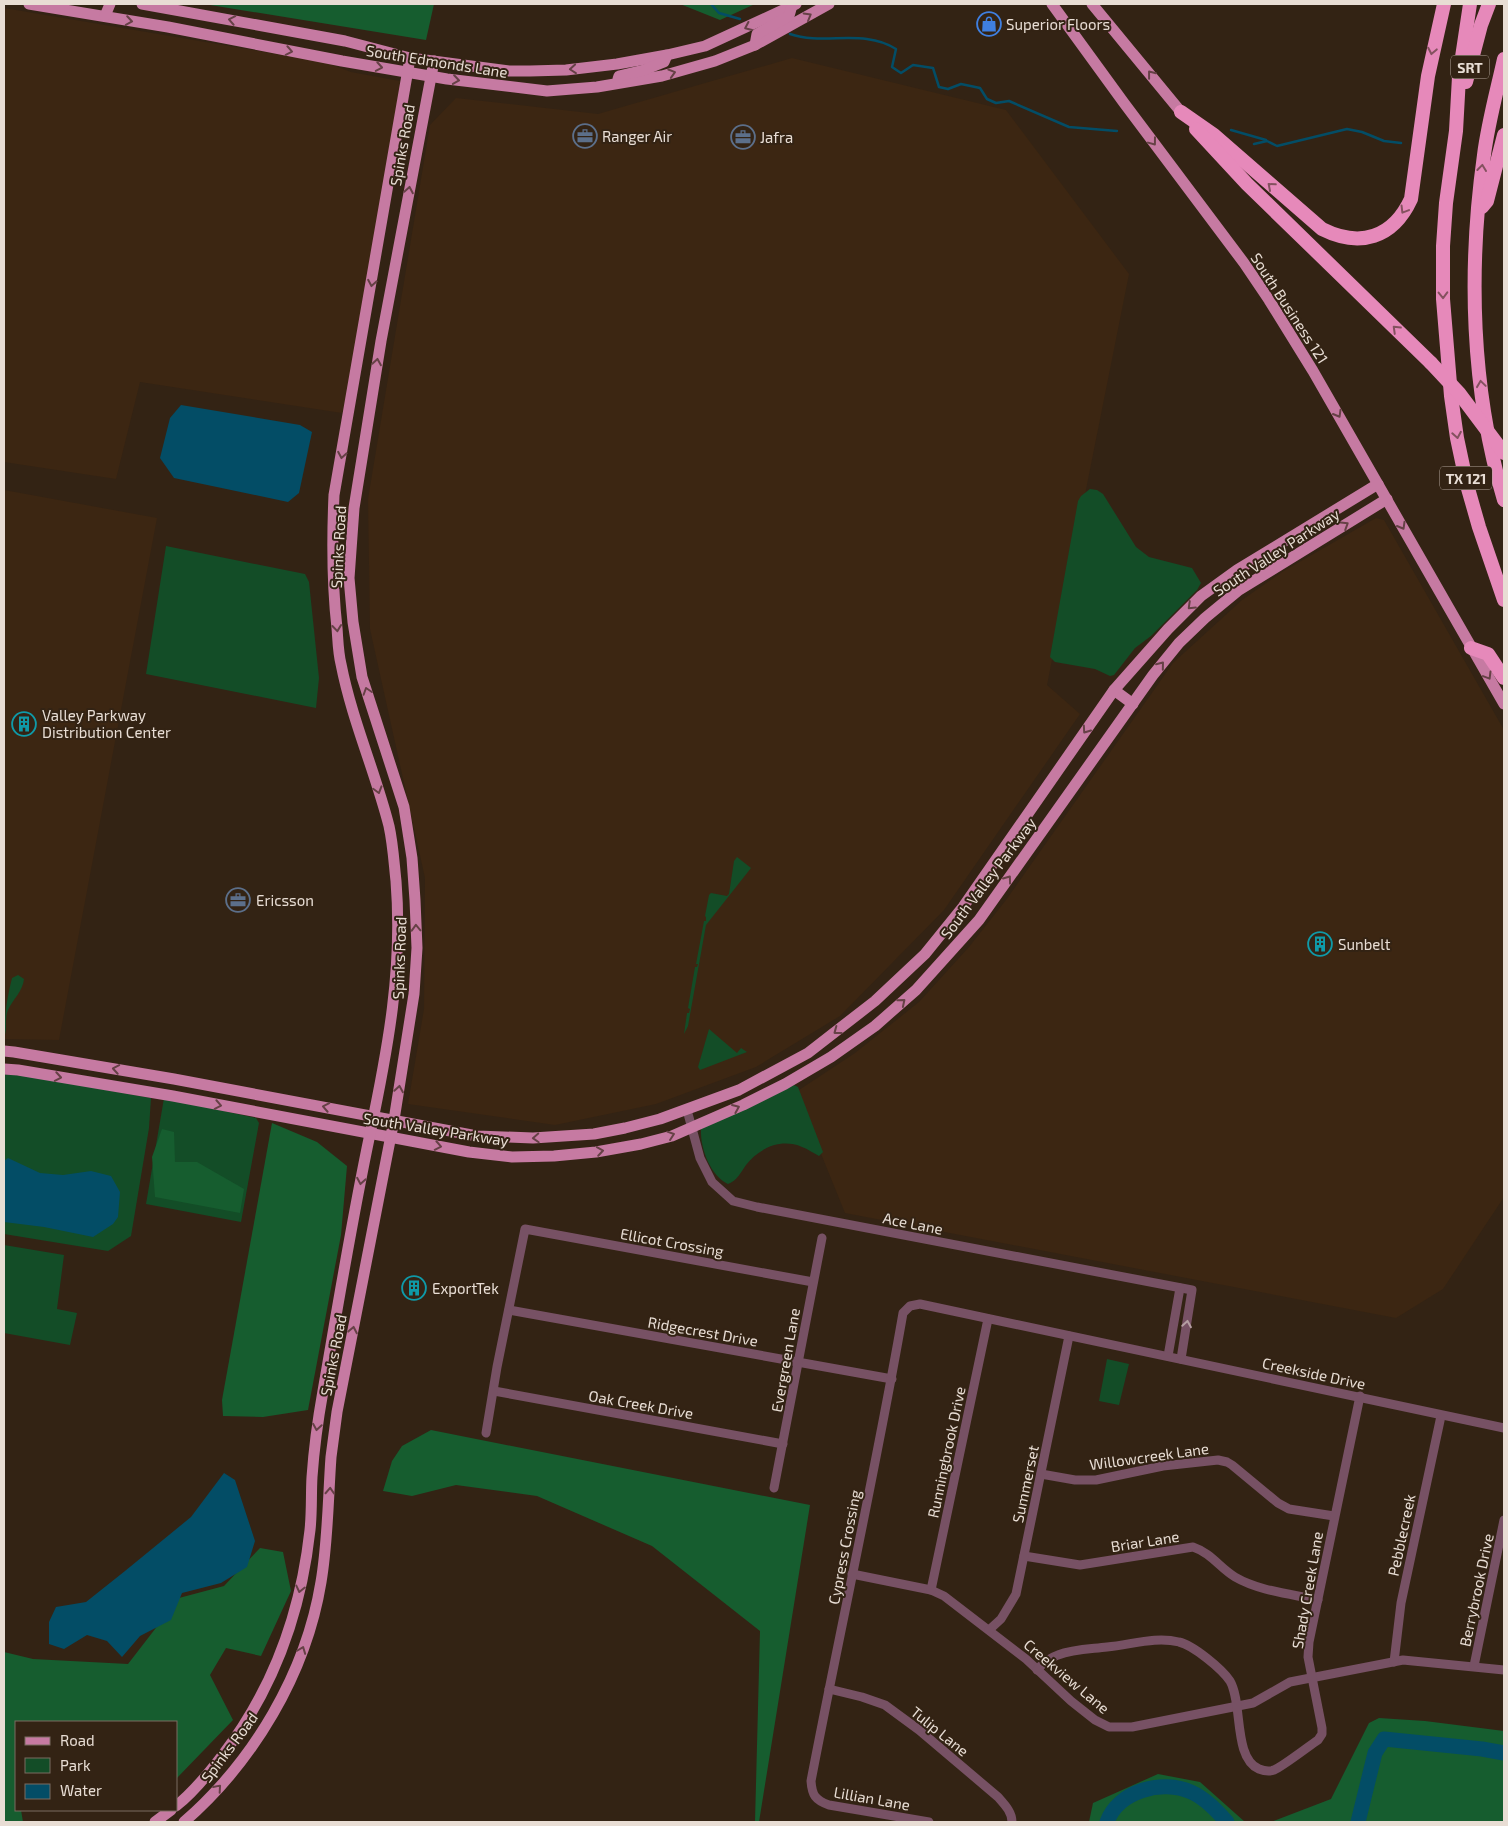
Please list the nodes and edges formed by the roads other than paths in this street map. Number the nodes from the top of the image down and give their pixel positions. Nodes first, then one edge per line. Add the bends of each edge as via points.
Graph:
1 (30, 4) edge
2 (110, 4) edge
3 (142, 4) edge
4 (829, 4) edge
5 (1052, 4) edge
6 (1092, 4) edge
7 (1444, 4) edge
8 (1470, 4) edge
9 (1489, 4) edge
10 (794, 5) edge
11 (105, 16) junction
12 (755, 45) junction
13 (667, 55) junction
14 (410, 58) junction
15 (1504, 59) edge
16 (434, 61) junction
17 (408, 72) junction
18 (430, 76) junction
19 (615, 83) junction
20 (1181, 112) junction
21 (1456, 131) junction
22 (1504, 135) edge
23 (1476, 216) junction
24 (1504, 453) edge
25 (1378, 484) junction
26 (1387, 499) junction
27 (1504, 500) edge
28 (349, 578) junction
29 (333, 580) junction
30 (1504, 600) edge
31 (1471, 648) junction
32 (1504, 678) edge
33 (1114, 690) junction
34 (1132, 704) junction
35 (1504, 704) edge
36 (382, 738) junction
37 (363, 744) junction
38 (875, 1001) junction
39 (888, 1014) junction
40 (9, 1052) edge
41 (7, 1069) edge
42 (164, 1077) junction
43 (161, 1094) junction
44 (687, 1110) junction
45 (374, 1117) junction
46 (394, 1120) junction
47 (692, 1127) junction
48 (370, 1133) junction
49 (390, 1137) junction
50 (822, 1238) dead end
51 (813, 1282) junction
52 (1180, 1288) junction
53 (910, 1306) joint
54 (509, 1310) junction
55 (988, 1319) junction
56 (1069, 1336) junction
57 (330, 1352) junction
58 (348, 1356) junction
59 (1168, 1356) junction
60 (1181, 1359) junction
61 (798, 1362) junction
62 (892, 1379) junction
63 (494, 1391) junction
64 (1360, 1396) junction
65 (1441, 1416) junction
66 (1504, 1428) edge
67 (486, 1433) dead end
68 (783, 1444) junction
69 (1042, 1474) junction
70 (774, 1488) dead end
71 (1334, 1516) junction
72 (1504, 1520) edge
73 (1024, 1556) junction
74 (852, 1574) junction
75 (931, 1590) junction
76 (1318, 1600) junction
77 (989, 1630) junction
78 (1394, 1662) junction
79 (1474, 1666) junction
80 (1037, 1670) junction
81 (1504, 1670) edge
82 (1312, 1676) junction
83 (829, 1689) junction
84 (1236, 1707) junction
85 (813, 1796) joint
86 (178, 1804) edge
87 (171, 1811) edge
88 (156, 1822) edge
89 (184, 1822) edge
90 (929, 1822) edge
91 (1012, 1822) edge

1 - 11 main road, South Edmonds Lane
2 - 11 main road
14 -> 3 main road, South Edmonds Lane via 345,41
12 -> 4 main road, South Edmonds Lane
5 -> 25 main road, South Business 121 via 1269,300
20 -> 6 main road
7 -> 20 highway via 1428,76 1411,198 1405,212 1382,233 1351,239 1322,230 1214,135
8 - 21 highway via 1459,77
9 - 21 highway, SRT
10 - 12 main road via 789,16 757,34
10 -> 13 main road, South Edmonds Lane via 705,46
11 -> 17 main road, South Edmonds Lane
19 -> 12 main road, South Edmonds Lane via 662,76 716,61
13 -> 16 main road, South Edmonds Lane via 566,70 530,71
13 - 19 main road via 664,62 656,67 619,76
14 - 16 main road, South Edmonds Lane
14 - 17 main road, Spinks Road
23 -> 15 highway, SRT via 1484,154
16 - 18 main road, Spinks Road
17 - 18 main road, South Edmonds Lane
17 -> 29 main road, Spinks Road via 334,495
18 -> 19 main road, South Edmonds Lane via 547,91
28 -> 18 main road, Spinks Road via 354,508 371,400
24 -> 20 highway, bridge via 1459,393 1248,184
21 -> 30 highway, TX 121 via 1443,246 1450,396 1467,484
22 - 23 highway via 1486,201
27 -> 23 highway, TX 121 via 1492,454 1479,367
25 - 26 main road, South Business 121
25 -> 33 main road, South Valley Parkway via 1237,570 1201,596
26 -> 31 main road, South Business 121
34 -> 26 main road, South Valley Parkway via 1179,643 1232,596
28 - 29 main road
36 -> 28 main road, Spinks Road via 362,677
29 -> 37 main road, Spinks Road via 340,663
31 - 32 highway via 1488,654
31 -> 35 main road, South Business 121
33 - 34 main road
33 -> 38 main road, South Valley Parkway via 963,907 925,954
39 -> 34 main road, South Valley Parkway via 916,990 979,920
36 - 37 main road
46 -> 36 main road, Spinks Road via 414,994 417,948 412,858 404,807
37 -> 45 main road, Spinks Road via 389,828 399,931 389,1042
38 - 39 main road
38 -> 44 main road, South Valley Parkway via 808,1053 739,1090
47 -> 39 main road, South Valley Parkway via 793,1080 831,1058
40 - 41 main road
42 -> 40 main road, South Valley Parkway
41 -> 43 main road, South Valley Parkway
42 - 43 main road
45 -> 42 main road, South Valley Parkway
43 -> 48 main road, South Valley Parkway
44 -> 46 main road, South Valley Parkway via 594,1134 534,1138 477,1136
44 - 47 street, Ace Lane
45 - 46 main road, South Valley Parkway
45 - 48 main road, Spinks Road
46 - 49 main road, Spinks Road
49 -> 47 main road, South Valley Parkway via 512,1157 554,1156 641,1144
47 - 52 street, Ace Lane via 700,1158 712,1182 733,1200
48 - 49 main road, South Valley Parkway
48 -> 57 main road, Spinks Road
58 -> 49 main road, Spinks Road
50 - 51 street, Evergreen Lane
51 - 54 street, Ellicot Crossing via 525,1228
51 - 61 street, Evergreen Lane
52 - 59 street
60 -> 52 street, Ace Lane via 1192,1290
53 - 55 street, Creekside Drive via 920,1304
53 - 62 street, Cypress Crossing via 903,1313
54 - 61 street, Ridgecrest Drive
54 - 63 street
55 - 56 street, Creekside Drive
55 - 75 street, Runningbrook Drive
56 - 59 street, Creekside Drive
56 - 69 street, Summerset
57 - 58 main road
57 -> 86 main road, Spinks Road via 316,1433 310,1528 293,1619 277,1665 238,1736 212,1770
89 -> 58 main road, Spinks Road via 235,1769 267,1722 291,1678 312,1625 322,1582 331,1456
59 - 60 street, Creekside Drive
60 - 64 street, Creekside Drive
61 - 62 street, Ridgecrest Drive
61 - 68 street, Evergreen Lane
62 - 74 street, Cypress Crossing
63 - 67 street
63 - 68 street, Oak Creek Drive
64 - 65 street, Creekside Drive
64 - 71 street, Shady Creek Lane
65 - 66 street
65 - 78 street, Pebblecreek via 1401,1603
68 - 70 street, Evergreen Lane
69 - 71 street, Willowcreek Lane via 1096,1480 1163,1466 1218,1460 1227,1462 1290,1509
69 - 73 street, Summerset
71 - 76 street, Shady Creek Lane
72 - 79 street, Berrybrook Drive
73 - 76 street, Briar Lane via 1080,1565 1193,1547 1207,1553 1234,1576 1255,1586
73 - 77 street, Summerset via 1016,1594 1001,1619
74 - 75 street, Creekview Lane
74 - 83 street, Cypress Crossing
75 - 77 street, Creekview Lane
76 - 82 street, Shady Creek Lane via 1309,1642
77 - 80 street, Creekview Lane
78 - 79 street, Creekview Lane
78 - 82 street, Creekview Lane
79 - 81 street, Creekview Lane
80 - 84 street, Creekview Lane via 1083,1710 1109,1727 1132,1727
80 - 84 street, Shady Creek Lane via 1049,1659 1064,1653 1146,1641 1181,1642 1198,1652 1230,1681 1236,1695
82 - 84 street, Creekview Lane via 1290,1682 1262,1700
82 - 84 street, Shady Creek Lane via 1322,1734 1275,1770 1258,1768 1246,1756
83 - 85 street, Cypress Crossing via 811,1781
83 - 91 street, Tulip Lane via 885,1705 998,1798 1006,1806
85 - 90 street, Lillian Lane via 829,1805
87 - 88 main road

